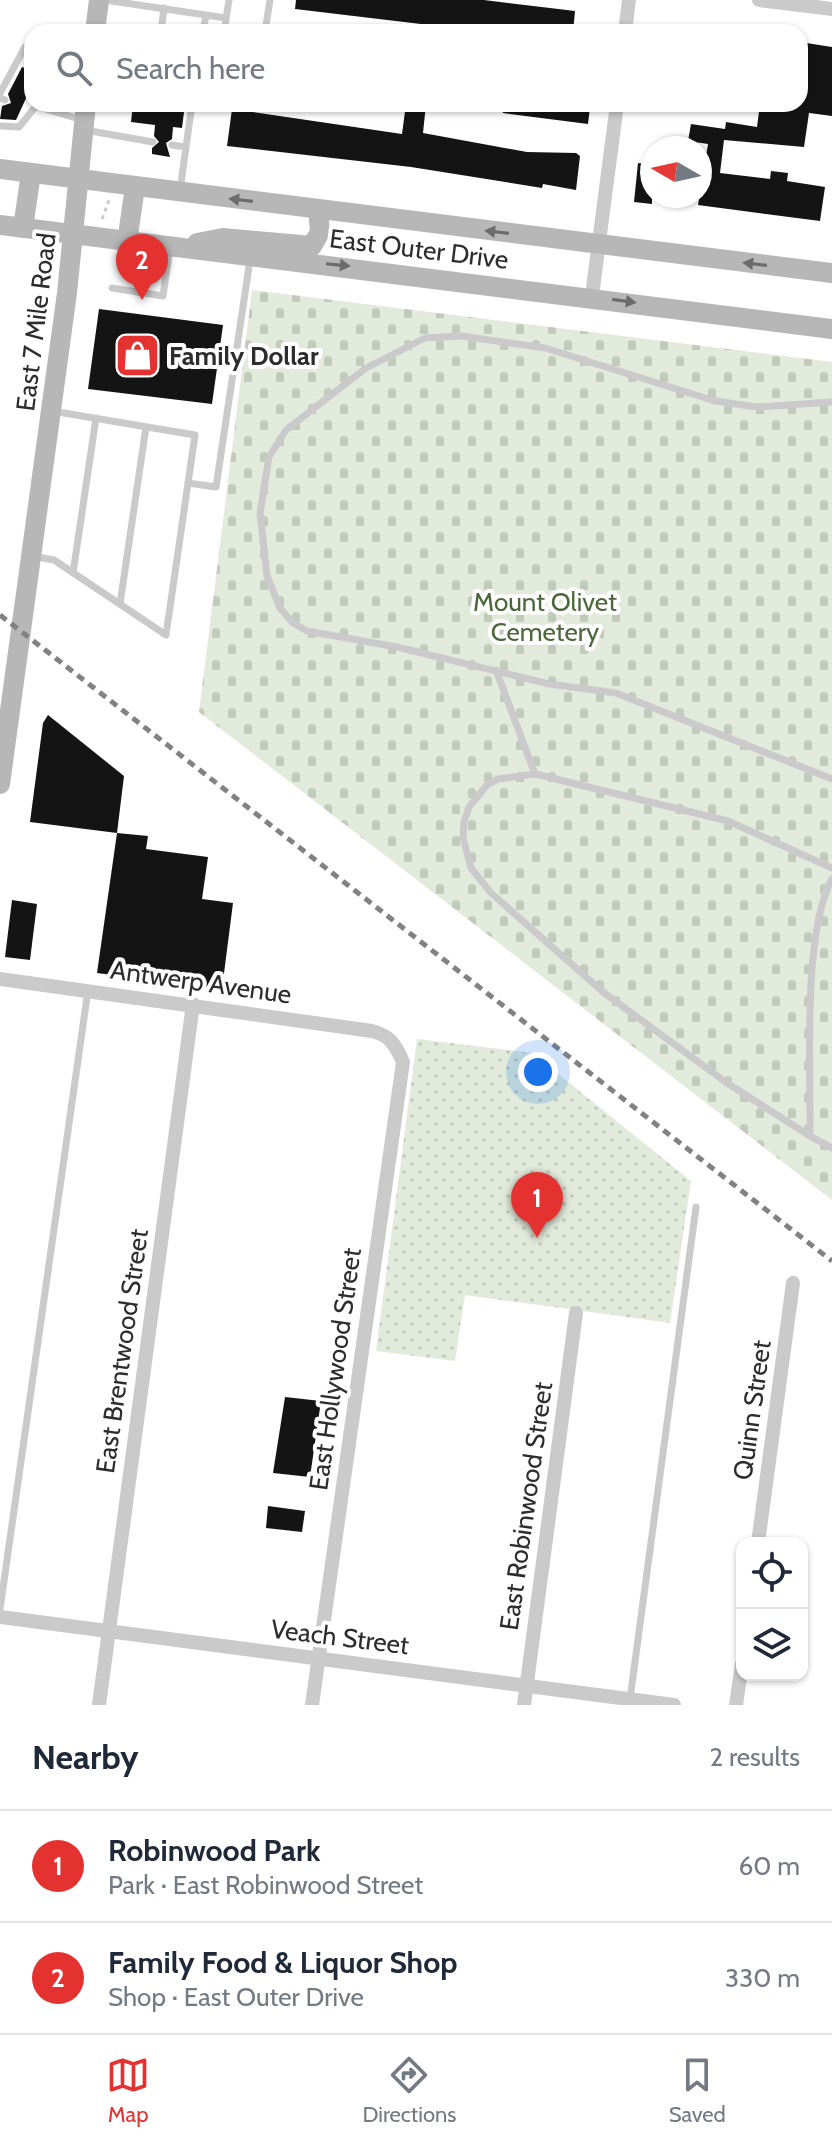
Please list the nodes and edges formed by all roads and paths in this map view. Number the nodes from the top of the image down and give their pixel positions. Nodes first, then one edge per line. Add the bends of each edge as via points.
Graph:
1 (102, 0) edge
2 (229, 0) edge
3 (270, 0) edge
4 (629, 0) edge
5 (759, 0) edge
6 (164, 8) junction
7 (832, 9) edge
8 (206, 15) junction
9 (226, 18) junction
10 (97, 24) edge
11 (162, 24) edge
12 (204, 24) edge
13 (225, 24) edge
14 (266, 24) edge
15 (626, 24) edge
16 (24, 49) edge
17 (2, 97) edge
18 (31, 112) edge
19 (57, 112) edge
20 (191, 112) edge
21 (616, 112) edge
22 (84, 118) edge
23 (0, 126) edge
24 (153, 142) dead end
25 (172, 145) dead end
26 (186, 147) junction
27 (0, 169) edge
28 (31, 173) junction
29 (78, 180) junction
30 (135, 187) junction
31 (180, 192) junction
32 (110, 196) dead end
33 (318, 209) junction
34 (101, 224) dead end
35 (0, 225) edge
36 (23, 228) junction
37 (73, 234) junction
38 (127, 242) junction
39 (599, 244) junction
40 (173, 246) junction
41 (251, 255) junction
42 (832, 273) edge
43 (112, 288) dead end
44 (592, 296) junction
45 (832, 329) edge
46 (832, 402) edge
47 (51, 411) junction
48 (96, 418) junction
49 (146, 427) junction
50 (188, 483) junction
51 (30, 556) junction
52 (73, 573) junction
53 (120, 604) junction
54 (496, 670) junction
55 (5, 694) edge
56 (535, 774) junction
57 (832, 779) edge
58 (0, 784) edge
59 (832, 868) edge
60 (832, 879) edge
61 (0, 979) edge
62 (88, 990) junction
63 (193, 1004) junction
64 (392, 1042) joint
65 (810, 1136) junction
66 (832, 1148) edge
67 (696, 1207) dead end
68 (793, 1283) dead end
69 (576, 1313) dead end
70 (759, 1537) edge
71 (0, 1609) edge
72 (0, 1617) edge
73 (109, 1631) junction
74 (318, 1658) junction
75 (740, 1681) edge
76 (527, 1686) junction
77 (630, 1699) junction
78 (99, 1705) edge
79 (312, 1705) edge
80 (524, 1705) edge
81 (674, 1705) edge
82 (736, 1705) edge

1 - 6 lane
1 - 10 main road
2 - 9 lane
3 - 14 lane
4 - 15 street
5 - 7 street
6 - 8 lane
6 - 11 lane
8 - 9 lane
8 - 12 lane
9 - 13 lane
16 - 17 lane
18 - 23 lane via 19,127
19 - 22 lane
20 - 26 lane
21 - 39 street
22 - 24 lane
22 - 29 main road, East 7 Mile Road
25 - 26 lane
26 - 31 lane
27 - 28 main road, East Outer Drive
28 - 29 main road, East Outer Drive
28 - 36 main road
29 - 30 main road, East Outer Drive
29 - 37 main road, East 7 Mile Road
30 - 31 main road, East Outer Drive
30 - 38 main road
33 -> 31 main road, East Outer Drive
32 - 34 path
39 -> 33 main road, East Outer Drive
33 - 40 main road via 320,232 312,246 223,238
35 - 36 main road, East Outer Drive
36 - 37 main road, East Outer Drive
37 - 38 main road, East Outer Drive
37 - 47 main road, East 7 Mile Road
38 - 40 main road, East Outer Drive
42 -> 39 main road, East Outer Drive
39 - 44 street
40 - 41 main road, East Outer Drive
40 - 43 lane via 163,296
41 -> 44 main road, East Outer Drive
41 - 50 lane via 216,487
44 -> 45 main road, East Outer Drive
46 - 54 lane via 757,407 715,401 582,357 461,336 425,338 366,368 321,401 286,430 269,457 263,486 262,548 280,608 307,631
47 - 48 lane
47 - 51 main road, East 7 Mile Road
48 - 49 lane
48 - 52 lane
49 - 50 lane via 195,435
49 - 53 lane
50 - 53 lane via 166,635
51 - 52 lane via 54,560
51 - 55 main road, East 7 Mile Road
52 - 53 lane
54 - 56 lane
54 - 57 lane via 616,693
55 - 58 main road, East 7 Mile Road
56 - 59 lane via 728,821
56 - 65 lane via 498,779 469,807 463,838 481,883 603,992
60 - 65 lane via 822,898 811,987
61 - 62 street, Antwerp Avenue
62 - 63 street, Antwerp Avenue
62 - 71 lane
63 - 64 street, Antwerp Avenue via 372,1031
63 - 73 street, East Brentwood Street
64 - 74 street, East Hollywood Street via 403,1062
65 - 66 lane
67 - 77 lane
68 - 70 street, Quinn Street
69 - 76 street, East Robinwood Street
72 - 73 street, Veach Street
73 - 74 street, Veach Street
73 - 78 street, East Brentwood Street
74 - 76 street, Veach Street
74 - 79 street, East Hollywood Street
75 - 82 street
76 - 77 street, Veach Street
76 - 80 street, East Robinwood Street
77 - 81 street, Veach Street

